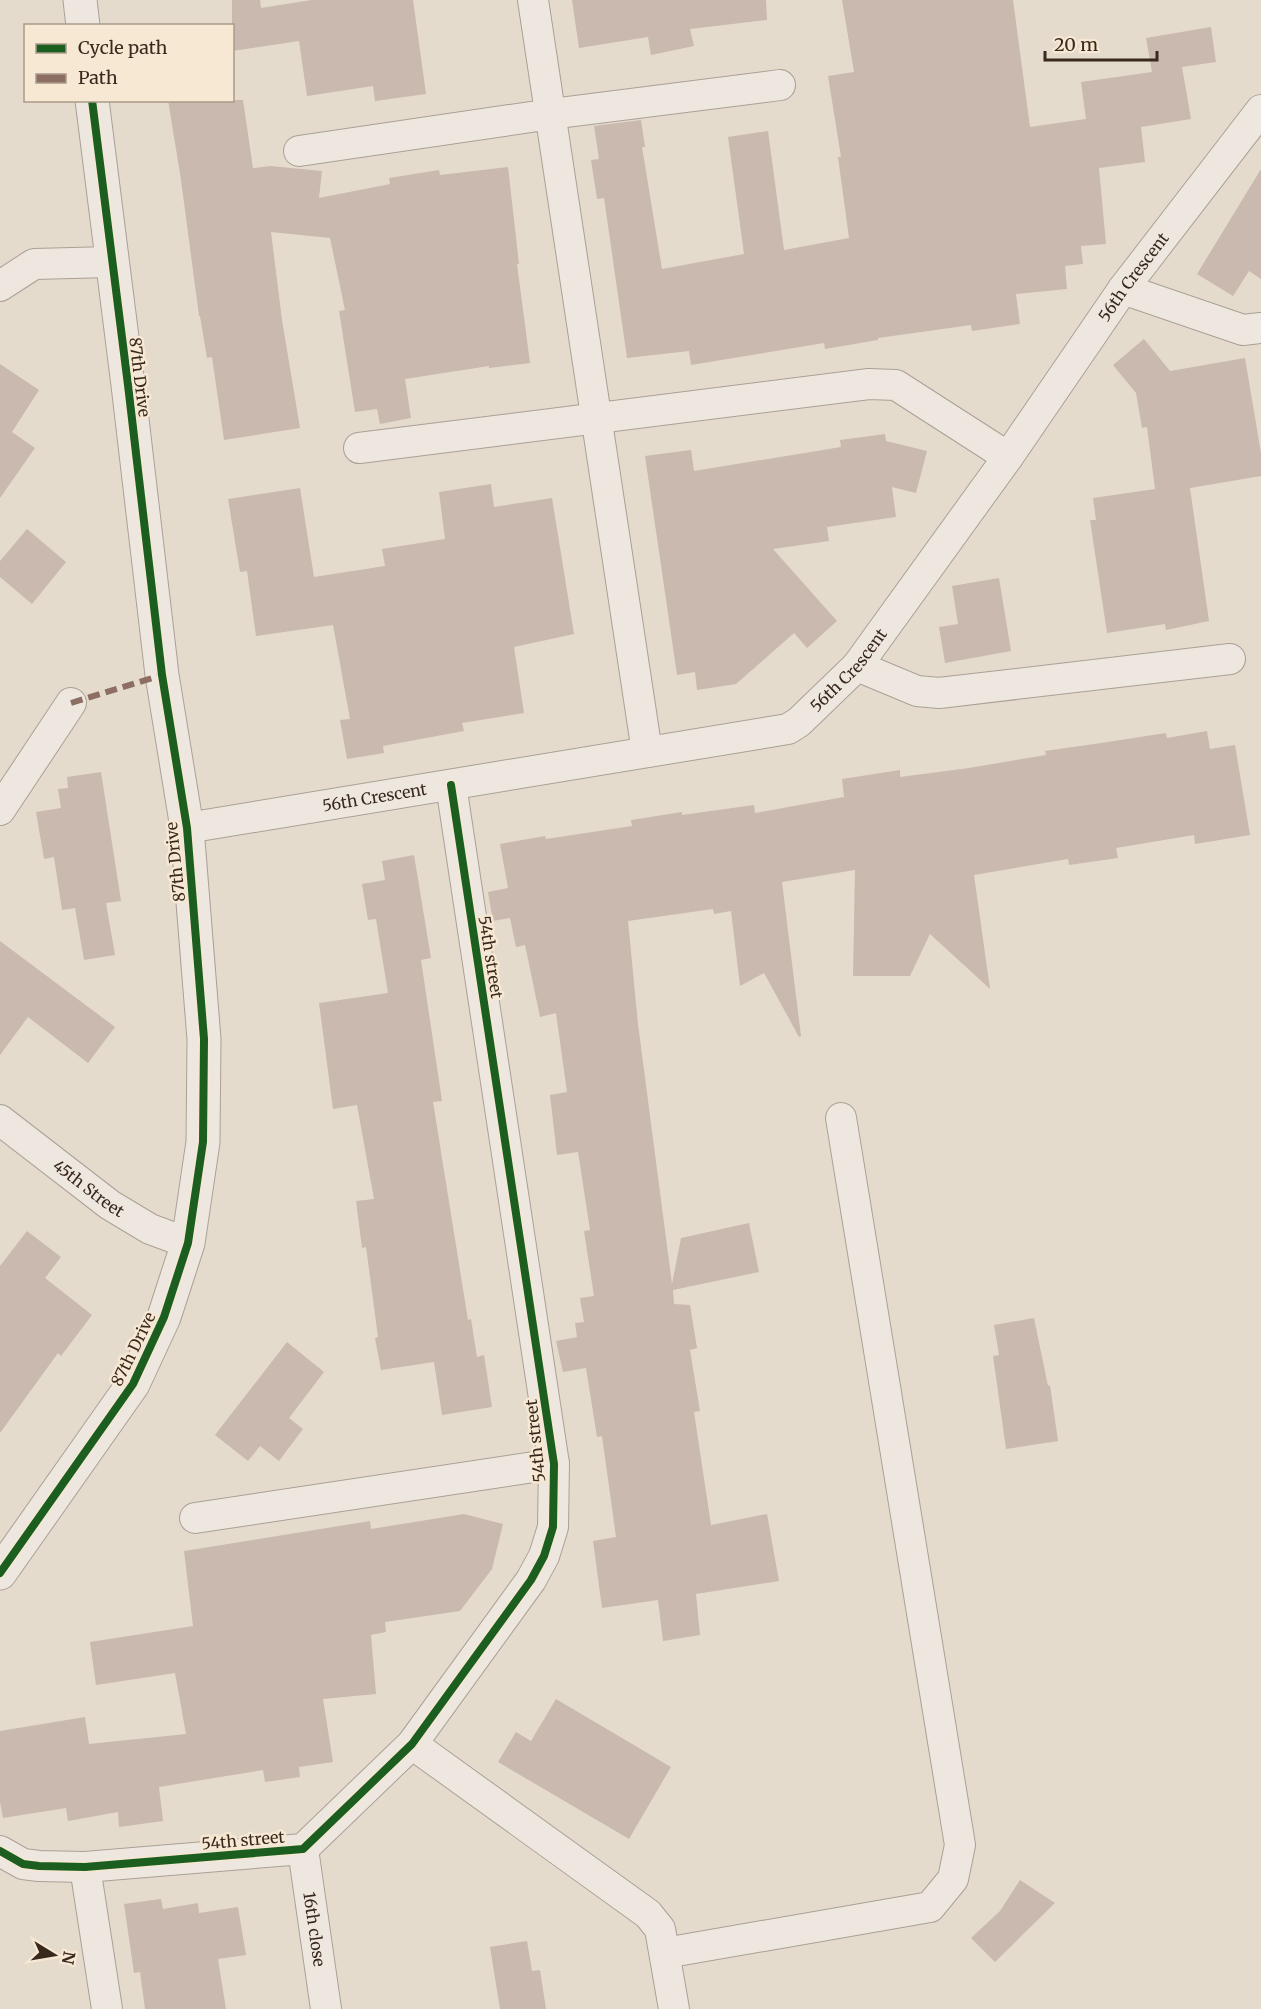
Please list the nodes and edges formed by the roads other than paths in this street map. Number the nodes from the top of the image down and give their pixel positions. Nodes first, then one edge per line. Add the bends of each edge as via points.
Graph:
1 (80, 0) edge
2 (533, 0) edge
3 (83, 24) edge
4 (780, 85) dead end
5 (92, 102) edge
6 (1261, 110) edge
7 (551, 114) junction
8 (298, 151) dead end
9 (111, 262) junction
10 (0, 286) edge
11 (1123, 289) junction
12 (1261, 328) edge
13 (596, 418) junction
14 (359, 448) dead end
15 (1008, 457) junction
16 (1230, 659) dead end
17 (857, 666) junction
18 (71, 703) dead end
19 (646, 752) junction
20 (451, 785) junction
21 (0, 810) edge
22 (187, 828) junction
23 (841, 1118) dead end
24 (0, 1120) edge
25 (188, 1243) junction
26 (554, 1464) junction
27 (195, 1518) dead end
28 (0, 1573) edge
29 (412, 1744) junction
30 (303, 1849) junction
31 (0, 1851) edge
32 (85, 1868) junction
33 (665, 1953) junction
34 (107, 2009) edge
35 (326, 2009) edge
36 (674, 2009) edge

1 - 3 street
2 - 7 street
4 - 7 street
5 - 9 street, 87th Drive
6 - 11 street, 56th Crescent
7 - 8 street
7 - 13 street
9 - 10 street via 34,264
9 - 22 street, 87th Drive via 162,675
11 - 12 street via 1243,330
11 - 15 street, 56th Crescent
13 - 14 street
13 - 15 street via 869,384 896,385
13 - 19 street
15 - 17 street, 56th Crescent
16 - 17 street via 939,693 917,691
17 - 19 street, 56th Crescent via 788,729
18 - 21 street
19 - 20 street, 56th Crescent
20 - 22 street, 56th Crescent
20 - 26 street, 54th street
22 - 25 street, 87th Drive via 204,1039 203,1142
23 - 33 street via 960,1845 953,1879 930,1907
24 - 25 street, 45th Street via 110,1205 150,1229
25 - 28 street, 87th Drive via 164,1317 133,1384
26 - 27 street
26 - 29 street, 54th street via 553,1527 544,1556 531,1580
29 - 30 street, 54th street
29 - 33 street via 648,1914 660,1929
30 - 32 street, 54th street
30 - 35 street, 16th close
31 - 32 street, 54th street via 22,1864
32 - 34 street
33 - 36 street

